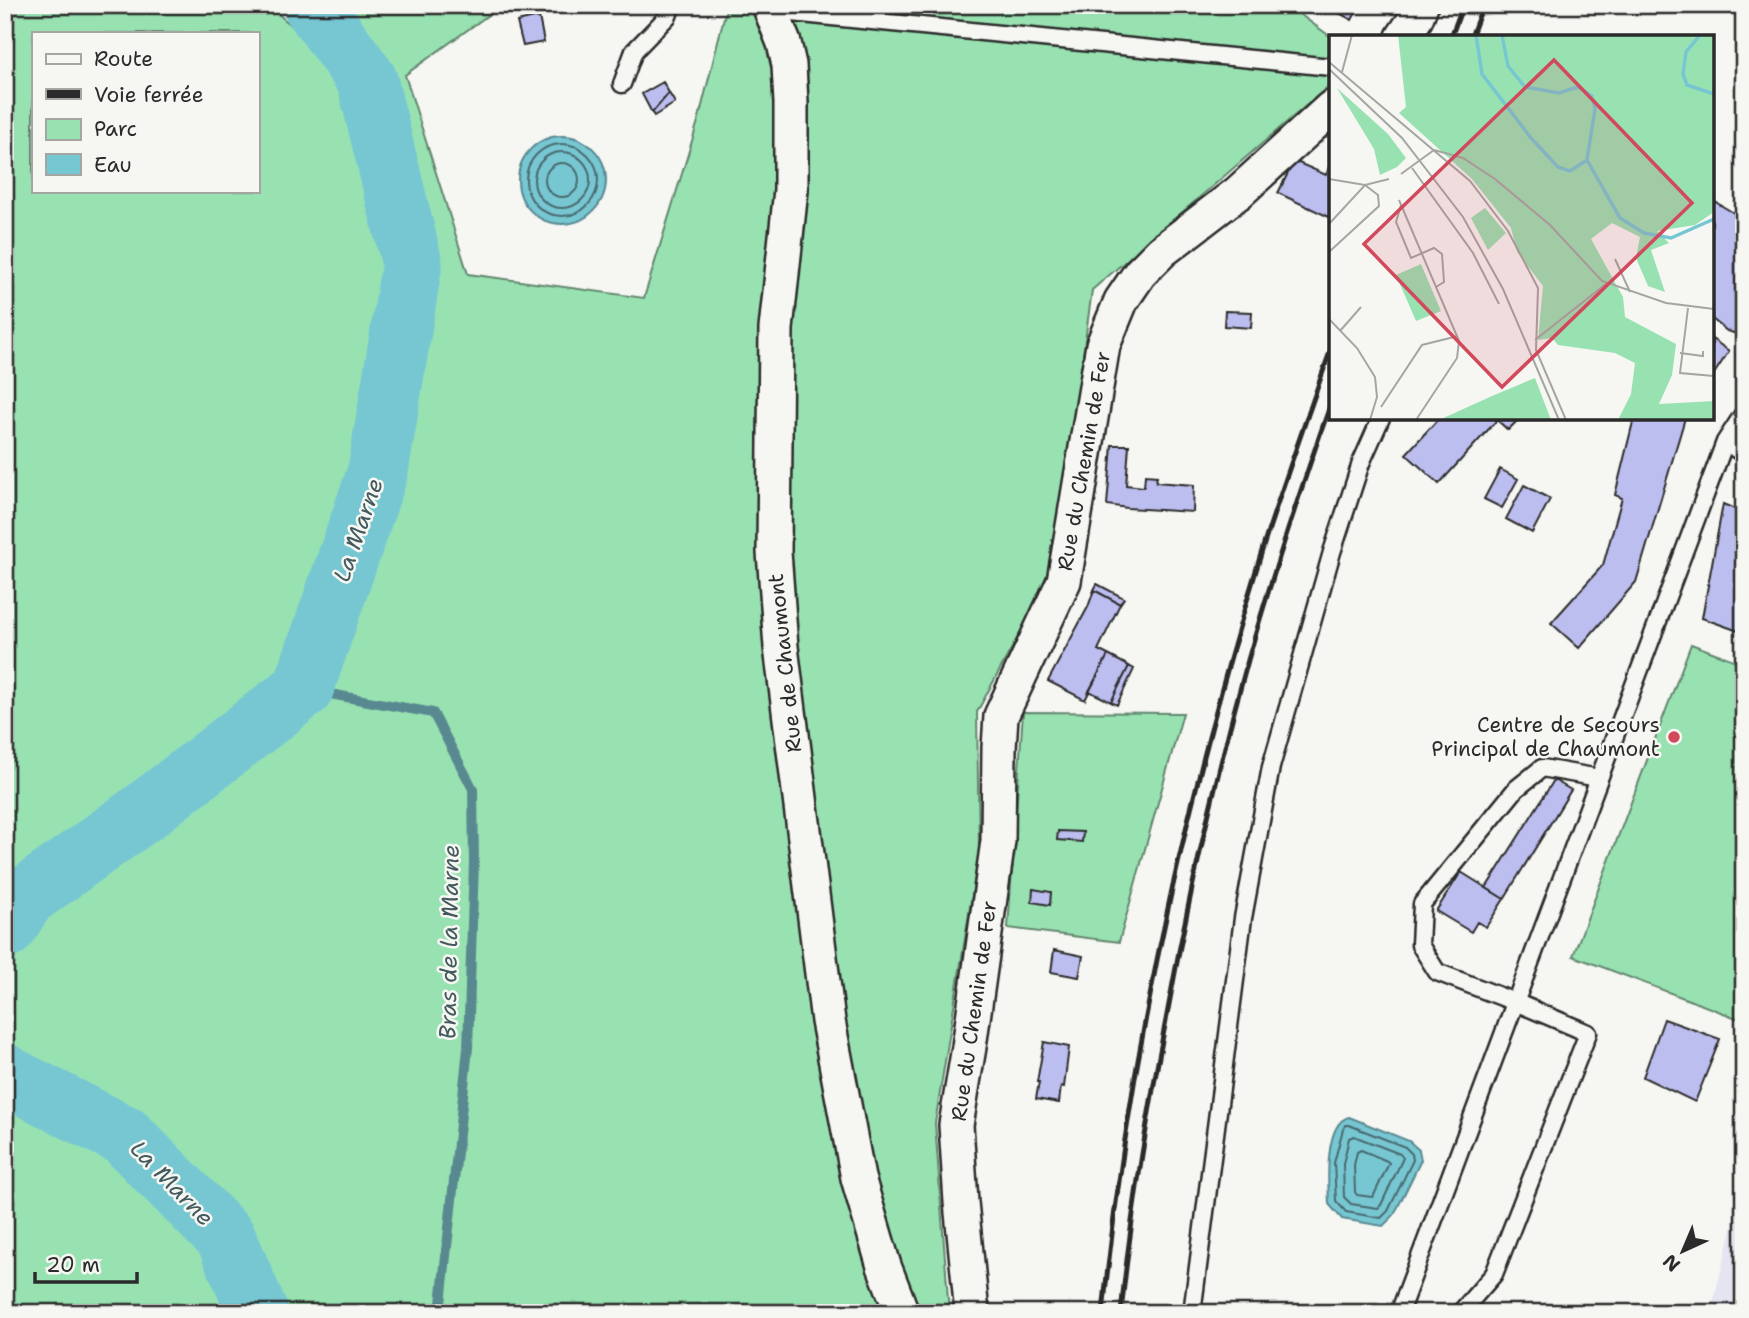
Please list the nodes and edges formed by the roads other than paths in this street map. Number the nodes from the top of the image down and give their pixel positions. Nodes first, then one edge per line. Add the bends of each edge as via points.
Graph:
1 (672, 5) edge
2 (1421, 5) edge
3 (770, 8) edge
4 (1404, 35) edge
5 (1329, 67) edge
6 (622, 84) dead end
7 (1329, 110) edge
8 (1744, 413) edge
9 (1380, 420) edge
10 (1725, 442) junction
11 (1744, 454) edge
12 (1599, 778) junction
13 (1516, 1002) junction
14 (902, 1313) edge
15 (972, 1313) edge
16 (1192, 1313) edge
17 (1399, 1313) edge
18 (1460, 1313) edge

1 - 6 lane via 668,16 634,51
2 - 4 street
3 - 5 lane
3 - 14 street, Rue de Chaumont via 785,43 791,103 791,190 776,329 774,552 781,648 828,1021 858,1178
7 - 15 street, Rue du Chemin de Fer via 1140,273 1121,301 1103,345 1064,581 1001,716 998,841 956,1125
8 - 10 lane
9 - 16 lane via 1336,539 1271,767 1243,918
10 - 11 lane
10 - 12 lane
12 - 13 lane
12 - 13 lane via 1542,768 1516,789 1422,904 1420,945 1437,972
13 - 17 lane
13 - 18 lane via 1588,1033 1494,1274

